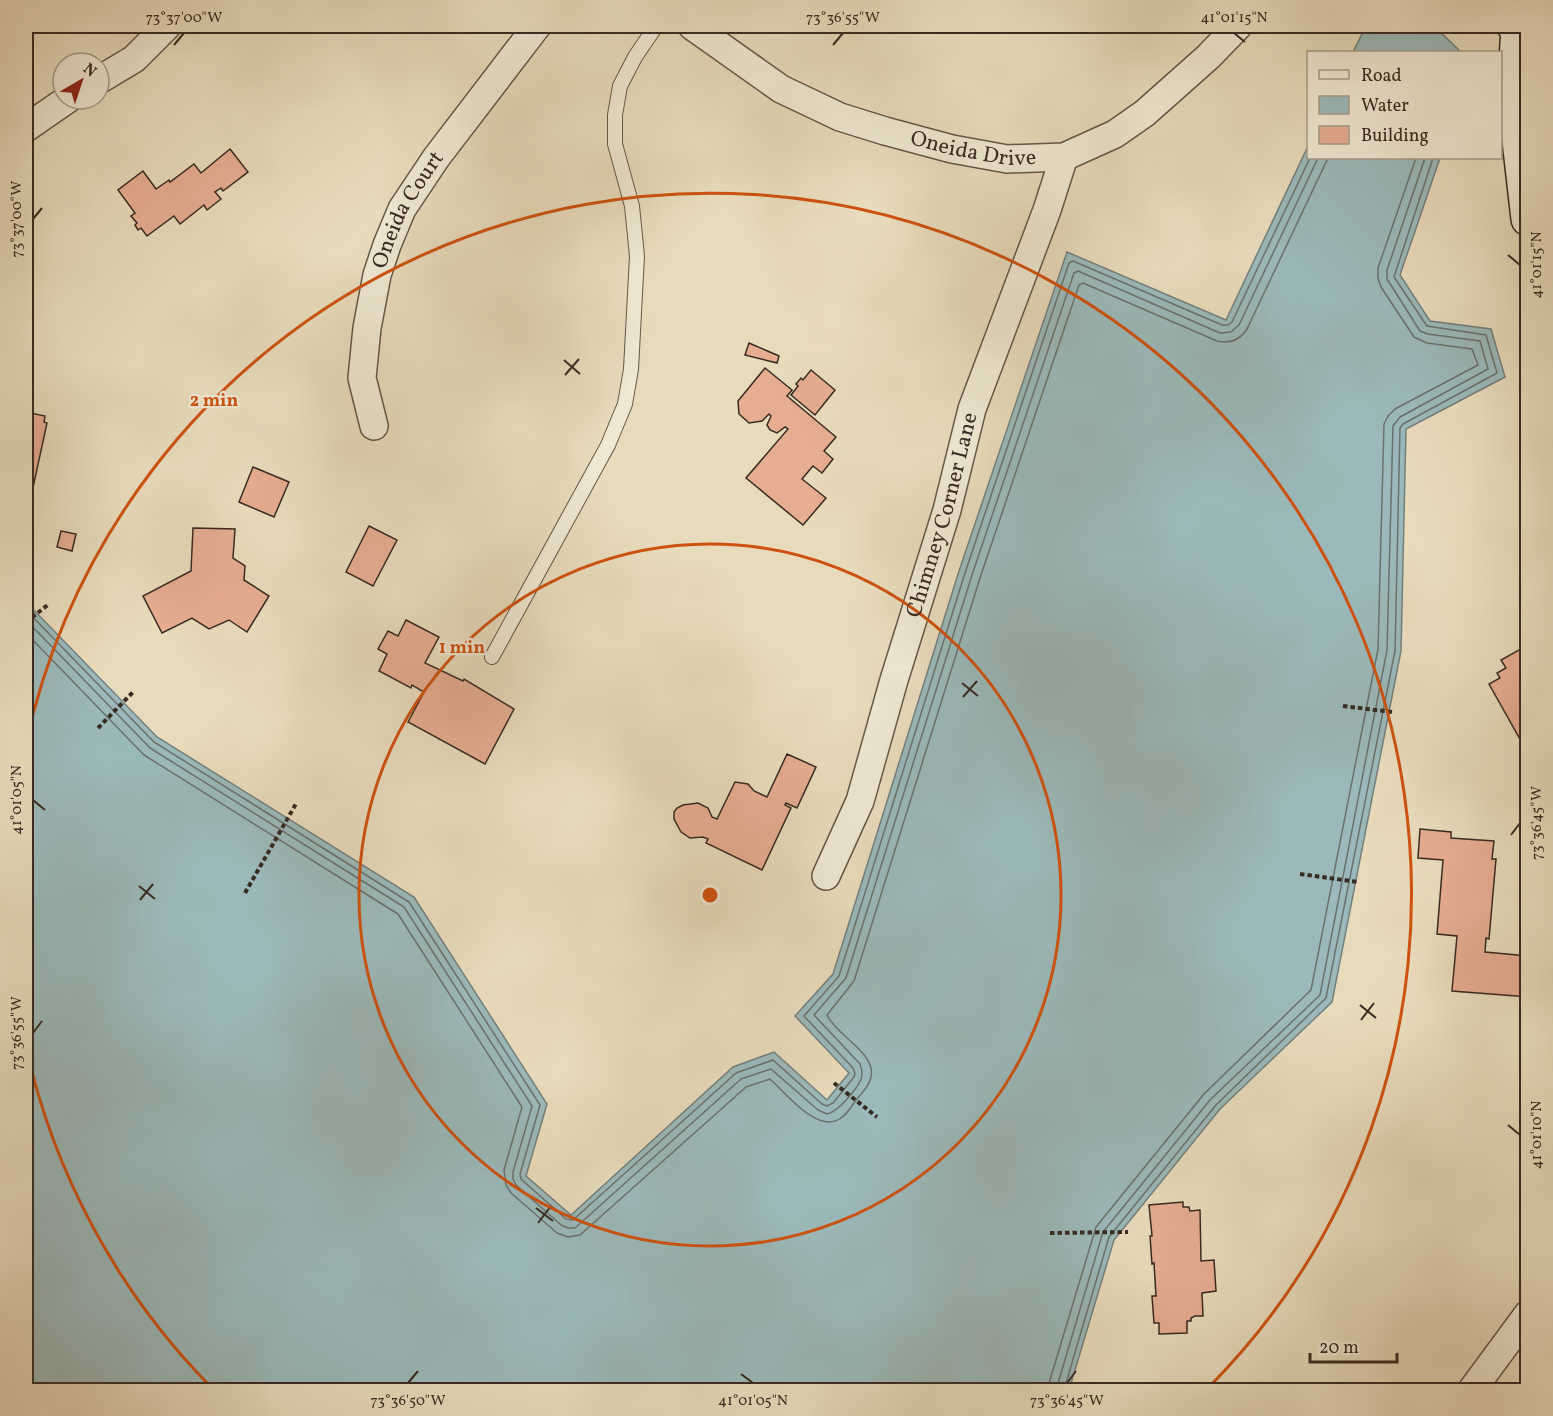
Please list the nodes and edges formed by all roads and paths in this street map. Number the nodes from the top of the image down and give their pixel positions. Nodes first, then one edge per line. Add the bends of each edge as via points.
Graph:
1 (167, 26) edge
2 (537, 26) edge
3 (656, 26) edge
4 (692, 26) edge
5 (1238, 26) edge
6 (1520, 27) edge
7 (111, 73) edge
8 (51, 111) edge
9 (26, 128) edge
10 (1064, 157) junction
11 (1527, 219) edge
12 (374, 426) dead end
13 (49, 604) dead end
14 (26, 622) edge
15 (492, 657) dead end
16 (134, 691) dead end
17 (1343, 706) dead end
18 (1392, 712) dead end
19 (98, 728) dead end
20 (297, 802) dead end
21 (1300, 874) dead end
22 (826, 876) dead end
23 (1358, 882) dead end
24 (245, 893) dead end
25 (834, 1083) dead end
26 (877, 1117) dead end
27 (1128, 1232) dead end
28 (1050, 1233) dead end
29 (1526, 1320) edge
30 (1472, 1390) edge

1 - 7 street via 134,59
2 - 12 street, Oneida Court via 436,158 402,209 387,245 367,328 362,378
3 - 15 lane via 620,86 615,115 615,144 632,206 637,256 631,369 625,404 608,445
4 - 10 street, Oneida Drive via 781,89 840,117 941,146 1007,159
5 - 10 street, Oneida Drive via 1146,113 1114,134
6 - 11 main road via 1516,114
8 - 9 street
10 - 22 street, Chimney Corner Lane via 972,409 947,510 860,801
13 - 14 path
16 - 19 path
17 - 18 path
20 - 24 path
21 - 23 path
25 - 26 path
27 - 28 path
29 - 30 street

